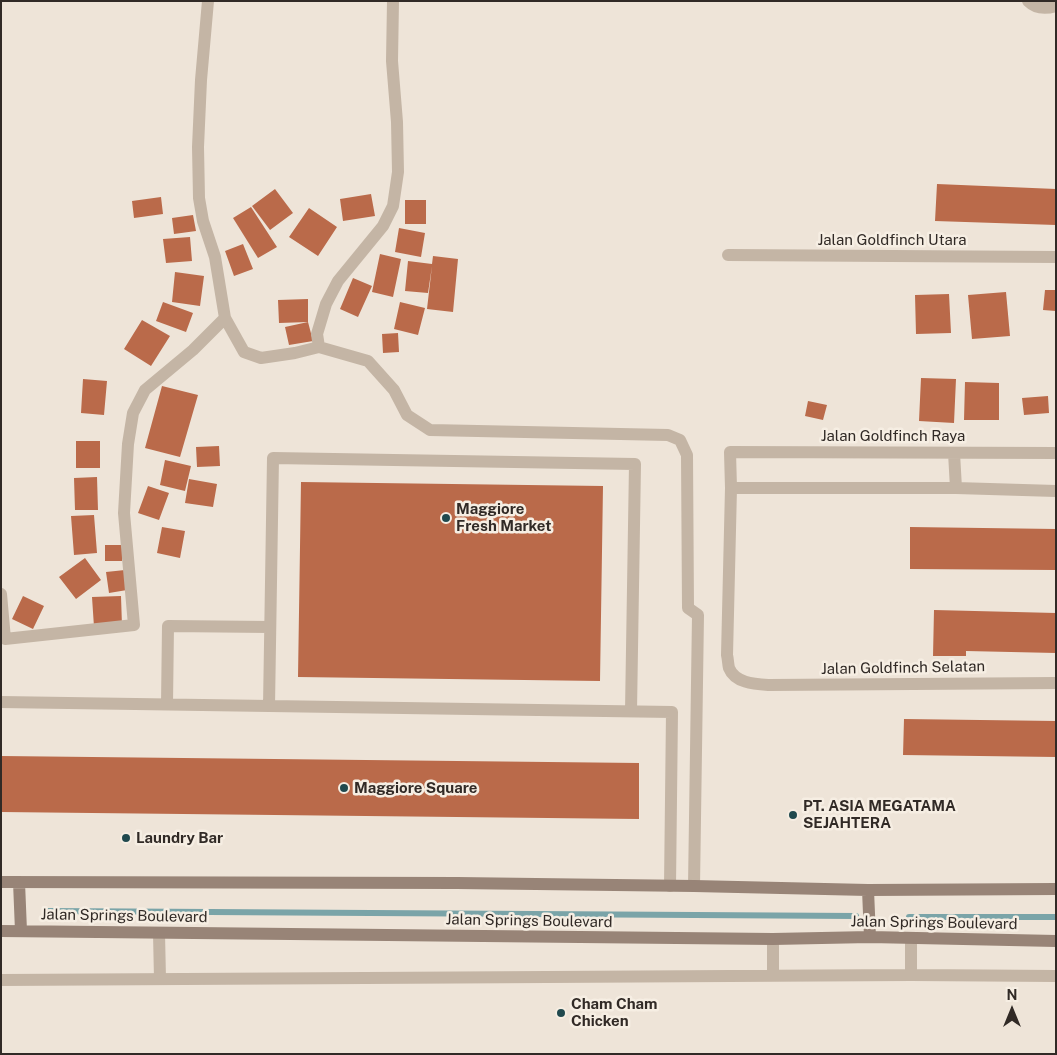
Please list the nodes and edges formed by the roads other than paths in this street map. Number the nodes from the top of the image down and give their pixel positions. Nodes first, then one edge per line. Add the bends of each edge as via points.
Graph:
1 (208, 1) edge
2 (392, 1) edge
3 (1028, 1) edge
4 (1056, 6) edge
5 (728, 255) dead end
6 (1056, 257) edge
7 (225, 318) junction
8 (319, 347) junction
9 (954, 453) junction
10 (1056, 453) edge
11 (731, 488) junction
12 (956, 488) junction
13 (1056, 491) edge
14 (1, 594) edge
15 (270, 627) junction
16 (1056, 683) edge
17 (1, 702) edge
18 (167, 704) junction
19 (269, 706) junction
20 (631, 711) junction
21 (1, 882) edge
22 (19, 882) junction
23 (670, 886) junction
24 (694, 886) junction
25 (1056, 889) edge
26 (868, 890) junction
27 (1, 931) edge
28 (21, 931) junction
29 (159, 933) junction
30 (870, 937) junction
31 (911, 938) junction
32 (773, 939) junction
33 (1056, 941) edge
34 (911, 975) junction
35 (773, 976) junction
36 (1056, 976) edge
37 (160, 979) junction
38 (1, 980) edge

1 - 7 street via 201,80 199,198 215,257
2 - 8 street via 398,172 393,206 383,226 338,281 326,304 317,334
3 - 4 street via 1033,6 1046,9
5 - 6 street, Jalan Goldfinch Utara
7 - 8 street via 244,352 261,358
7 - 14 street via 194,350 145,390 133,414 124,513 134,625 5,639
8 - 24 street via 368,362 394,390 407,415 430,430 668,435 680,440 687,455 688,608 698,615
9 - 10 street, Jalan Goldfinch Raya
9 - 11 street, Jalan Goldfinch Raya via 730,452
9 - 12 street
11 - 12 street
11 - 16 street, Jalan Goldfinch Selatan via 727,656 729,669 738,679 768,686
12 - 13 street
15 - 18 street via 168,626
15 - 19 street
15 - 20 street via 273,458 635,464
17 - 18 street
18 - 19 street
19 - 20 street
20 - 23 street via 672,712
21 - 22 main road
22 - 23 main road
22 - 28 main road
23 - 24 main road
24 - 26 main road
25 - 26 main road
26 - 30 main road
27 - 28 main road, Jalan Springs Boulevard
28 - 29 main road, Jalan Springs Boulevard
29 - 32 main road, Jalan Springs Boulevard
29 - 37 street
30 - 31 main road, Jalan Springs Boulevard
30 - 32 main road, Jalan Springs Boulevard
31 - 33 main road, Jalan Springs Boulevard
31 - 34 street
32 - 35 street
34 - 35 street
34 - 36 street
35 - 37 street
37 - 38 street

